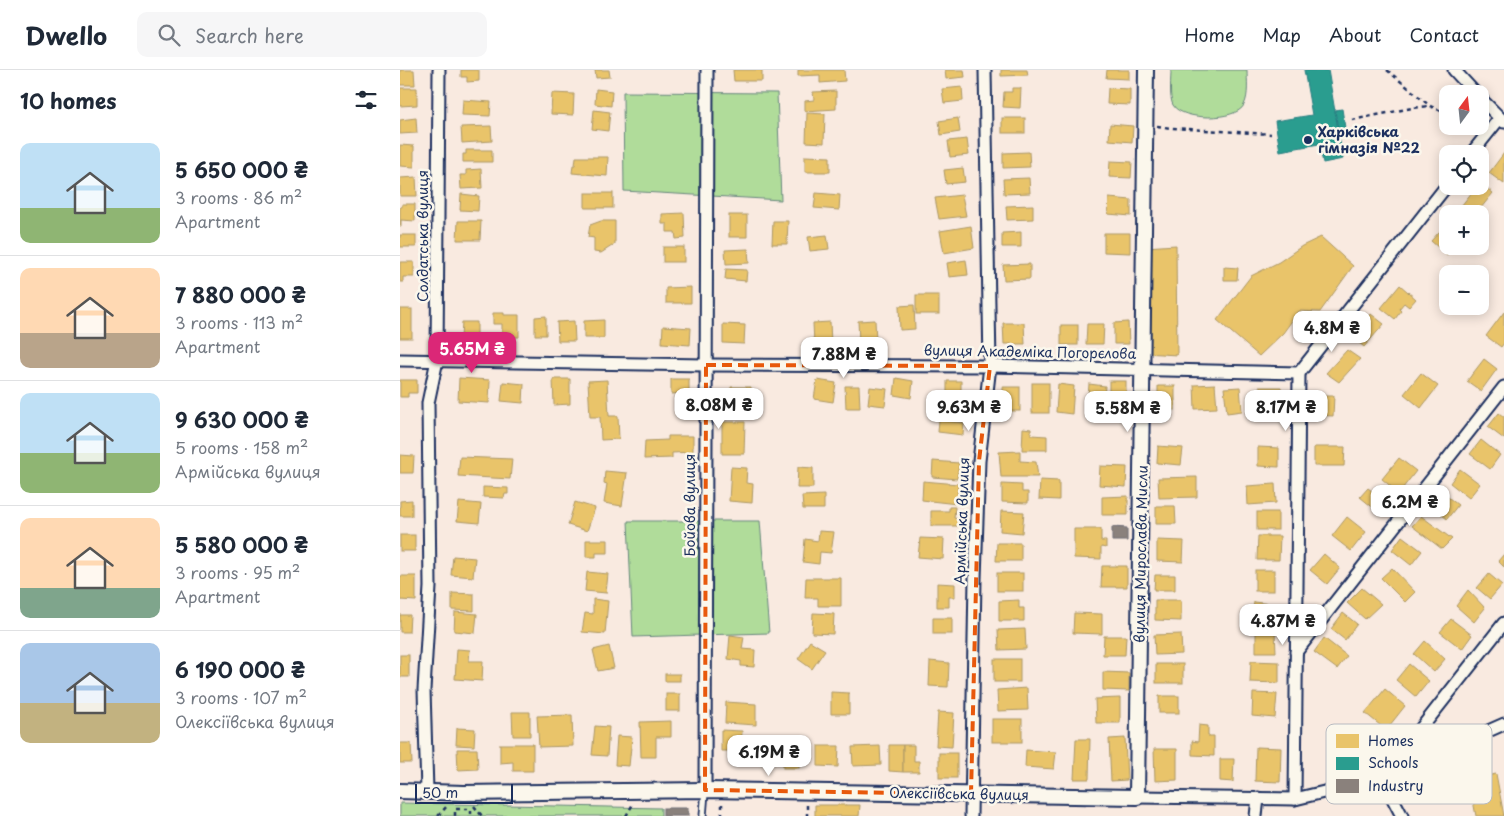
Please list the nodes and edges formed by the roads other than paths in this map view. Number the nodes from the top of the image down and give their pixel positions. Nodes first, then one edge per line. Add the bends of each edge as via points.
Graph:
1 (439, 70) edge
2 (707, 70) edge
3 (985, 70) edge
4 (1146, 70) edge
5 (1454, 70) edge
6 (1468, 85) edge
7 (1489, 107) edge
8 (1502, 120) edge
9 (1479, 145) edge
10 (1439, 195) edge
11 (400, 360) edge
12 (437, 360) junction
13 (706, 365) junction
14 (990, 366) junction
15 (1144, 369) junction
16 (1300, 373) junction
17 (1504, 386) edge
18 (1504, 623) edge
19 (1296, 652) junction
20 (1425, 724) edge
21 (1504, 724) edge
22 (1492, 729) edge
23 (705, 790) junction
24 (400, 791) edge
25 (427, 791) junction
26 (1326, 792) edge
27 (971, 794) junction
28 (1137, 797) junction
29 (1258, 798) junction
30 (1295, 799) junction
31 (1396, 804) edge
32 (703, 816) edge
33 (971, 816) edge
34 (1256, 816) edge
35 (1402, 816) edge

1 - 12 street, Солдатська вулиця
2 - 13 street, Бойова вулиця
3 - 14 street, Армійська вулиця
4 - 15 street, вулиця Мирослава Мисли
5 - 6 street
7 - 8 street
8 - 9 street
10 - 16 street
11 - 12 street, вулиця Академіка Погорєлова
12 - 13 street, вулиця Академіка Погорєлова
12 - 25 street, Солдатська вулиця via 428,403 430,587 424,690
13 - 14 street, вулиця Академіка Погорєлова
13 - 23 street, Бойова вулиця
14 - 15 street, вулиця Академіка Погорєлова
14 - 27 street, Армійська вулиця via 979,461
15 - 16 street, вулиця Академіка Погорєлова
15 - 28 street, вулиця Мирослава Мисли
16 - 19 street
17 - 19 street
18 - 20 street
19 - 30 street
21 - 22 street, Олексіївська вулиця
23 - 25 street, Олексіївська вулиця
23 - 27 street, Олексіївська вулиця
23 - 32 lane
24 - 25 street, Олексіївська вулиця
26 - 30 street, Олексіївська вулиця
27 - 28 street, Олексіївська вулиця
27 - 33 street, Армійська вулиця
28 - 29 street, Олексіївська вулиця
29 - 30 street, Олексіївська вулиця
29 - 34 street
31 - 35 street

